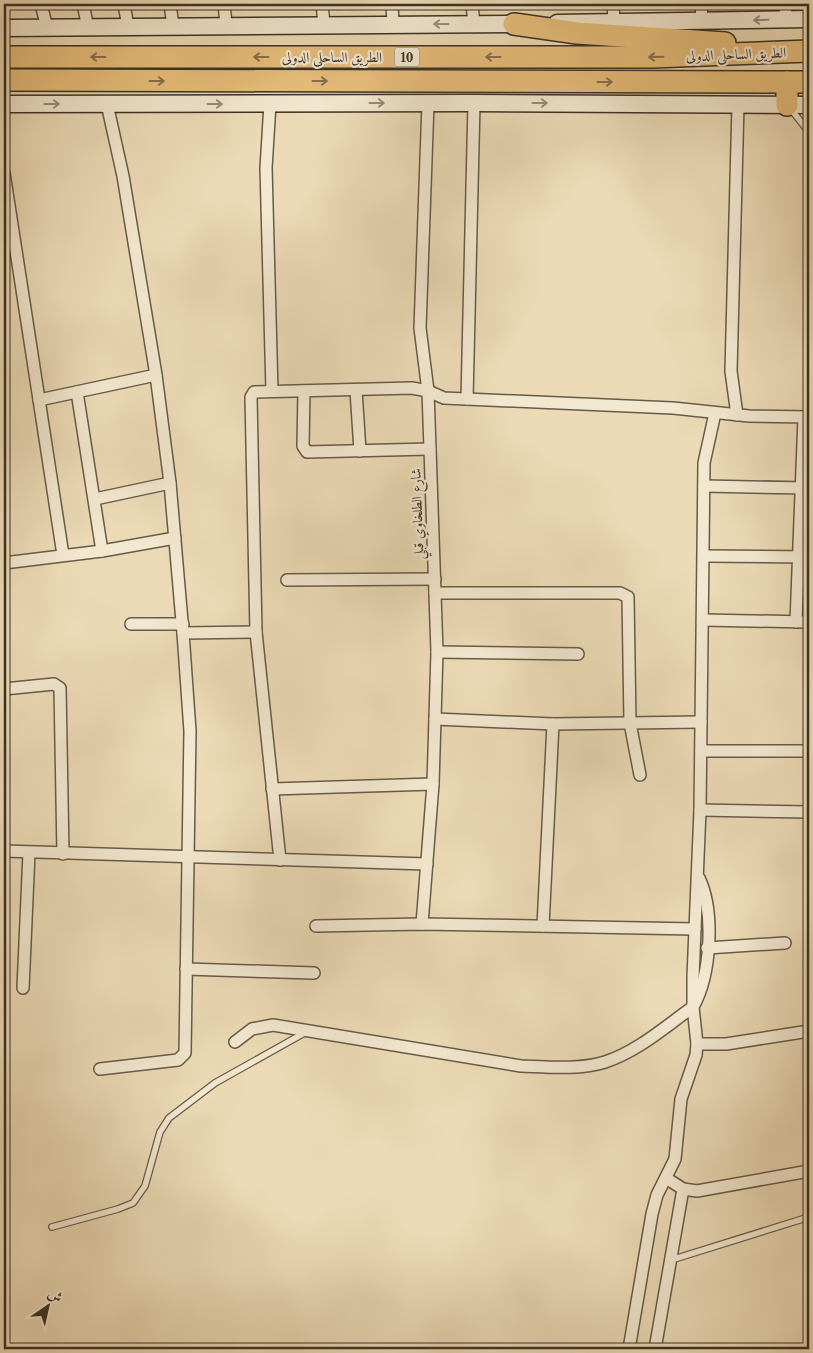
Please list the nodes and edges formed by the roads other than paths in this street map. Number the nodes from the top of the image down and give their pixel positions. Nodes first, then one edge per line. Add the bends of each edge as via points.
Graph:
1 (41, 4) edge
2 (83, 4) edge
3 (124, 4) edge
4 (170, 4) edge
5 (224, 4) edge
6 (322, 4) edge
7 (392, 4) edge
8 (472, 4) edge
9 (613, 4) edge
10 (701, 4) edge
11 (785, 12) edge
12 (809, 19) edge
13 (702, 20) junction
14 (614, 21) junction
15 (226, 24) junction
16 (324, 24) junction
17 (393, 24) junction
18 (474, 24) junction
19 (514, 24) junction
20 (173, 26) junction
21 (128, 27) junction
22 (4, 28) edge
23 (47, 28) junction
24 (88, 28) junction
25 (799, 52) edge
26 (4, 57) edge
27 (4, 80) edge
28 (787, 82) junction
29 (809, 82) edge
30 (428, 103) junction
31 (474, 103) junction
32 (4, 104) edge
33 (107, 104) junction
34 (270, 104) junction
35 (738, 105) junction
36 (787, 105) junction
37 (809, 105) edge
38 (809, 132) edge
39 (4, 173) edge
40 (156, 375) junction
41 (356, 390) junction
42 (272, 391) junction
43 (304, 391) junction
44 (428, 391) junction
45 (77, 392) junction
46 (467, 399) junction
47 (39, 400) junction
48 (715, 413) junction
49 (736, 415) junction
50 (807, 417) edge
51 (430, 449) junction
52 (360, 452) junction
53 (170, 483) junction
54 (704, 486) junction
55 (805, 488) edge
56 (95, 499) junction
57 (175, 538) junction
58 (102, 551) junction
59 (62, 555) junction
60 (704, 556) junction
61 (804, 556) edge
62 (4, 562) edge
63 (435, 579) junction
64 (287, 580) dead end
65 (435, 593) junction
66 (703, 620) junction
67 (796, 622) junction
68 (809, 622) edge
69 (131, 624) dead end
70 (183, 628) junction
71 (256, 632) junction
72 (437, 652) junction
73 (578, 654) dead end
74 (4, 689) edge
75 (435, 719) junction
76 (702, 722) junction
77 (630, 723) junction
78 (553, 724) junction
79 (701, 751) junction
80 (809, 751) edge
81 (640, 775) dead end
82 (434, 784) junction
83 (272, 789) junction
84 (700, 810) junction
85 (809, 812) edge
86 (4, 851) edge
87 (29, 852) junction
88 (63, 854) junction
89 (188, 857) junction
90 (280, 860) junction
91 (427, 864) junction
92 (697, 875) junction
93 (422, 924) junction
94 (316, 926) dead end
95 (543, 926) junction
96 (695, 929) junction
97 (785, 943) dead end
98 (707, 948) junction
99 (186, 968) junction
100 (314, 973) dead end
101 (23, 988) dead end
102 (693, 1007) junction
103 (308, 1030) junction
104 (809, 1030) edge
105 (235, 1042) dead end
106 (697, 1044) junction
107 (100, 1069) dead end
108 (809, 1171) edge
109 (666, 1178) junction
110 (683, 1189) junction
111 (809, 1216) edge
112 (52, 1227) dead end
113 (670, 1260) junction
114 (629, 1349) edge
115 (654, 1349) edge

1 - 23 street
2 - 24 street
3 - 21 street
4 - 20 street
5 - 15 street
6 - 16 street
7 - 17 street
8 - 18 street
9 - 14 street
10 - 13 street
11 - 12 street
11 -> 13 street
13 - 14 street
14 - 19 street
15 - 16 street
15 - 20 street
16 - 17 street
18 -> 17 street
18 - 19 street
19 - 25 highway via 577,33 710,41
20 - 21 street
21 - 24 street
22 - 23 street
23 - 24 street
25 -> 26 highway, الطريق الساحلى الدولى / 10 via 652,57
27 -> 28 highway, الطريق الساحلى الدولى / 10
28 - 29 highway, الطريق الساحلى الدولى / 10
28 - 36 highway
30 - 31 street
34 -> 30 street
30 - 44 street, شارع الطلخاوي قبلي via 420,328
31 -> 35 street
31 - 46 street
32 -> 33 street
33 -> 34 street
33 - 40 street via 123,176
34 - 42 street via 266,168
35 - 36 street
35 - 49 street via 731,371
36 - 37 street
36 - 38 lane
39 - 47 street
40 - 45 street
40 - 53 street
41 - 43 street
41 - 44 street via 412,388
41 - 52 street
42 - 43 street
42 - 71 street via 257,391 251,397
43 - 52 street via 304,450 311,453
44 - 46 street via 444,398
44 - 51 street, شارع الطلخاوي قبلي
45 - 47 street
45 - 56 street
46 - 48 street via 673,408
47 - 59 street
48 - 49 street
48 - 54 street via 707,445
49 - 50 street
50 - 55 street
51 - 52 street
51 - 63 street, شارع الطلخاوي قبلي
53 - 56 street
53 - 57 street
54 - 55 street
54 - 60 street
55 - 61 street
56 - 58 street
57 - 58 street
57 - 70 street
58 - 59 street
59 - 62 street
60 - 61 street
60 - 66 street
61 - 67 street
63 - 64 street
63 - 65 street, شارع الطلخاوي قبلي
65 - 72 street, شارع الطلخاوي قبلي
65 - 77 street via 625,594 630,601
66 - 67 street
66 - 76 street
67 - 68 street
69 - 70 street
70 - 71 street
70 - 89 street via 190,731
71 - 83 street
72 - 73 street
72 - 75 street, شارع الطلخاوي قبلي
74 - 88 street via 54,684 60,688
75 - 78 street
75 - 82 street, شارع الطلخاوي قبلي
76 - 77 street
76 - 79 street
77 - 78 street
77 - 81 street
78 - 95 street
79 - 80 street
79 - 84 street
82 - 83 street
82 - 91 street, شارع الطلخاوي قبلي
83 - 90 street
84 - 85 street
84 - 92 street
86 - 87 street
87 - 88 street
87 - 101 street
88 - 89 street
89 - 90 street
89 - 99 street
90 - 91 street
91 - 93 street, شارع الطلخاوي قبلي
92 - 96 street
92 - 98 street via 707,904
93 - 94 street
93 - 95 street
95 - 96 street
96 - 102 street
97 - 98 street
98 - 102 street via 702,982
99 - 100 street
99 - 107 street via 186,1049 183,1056 178,1060
102 - 103 street via 641,1044 605,1062 552,1067 522,1066
102 - 106 street
103 - 105 street via 262,1026
103 - 112 lane via 215,1082 169,1118 160,1132 145,1186 133,1203
104 - 106 street via 726,1044
106 - 109 street via 682,1099 675,1159
108 - 110 street via 697,1191
109 - 110 street
109 - 114 street via 652,1214
110 - 113 street
111 - 113 lane
113 - 115 street

